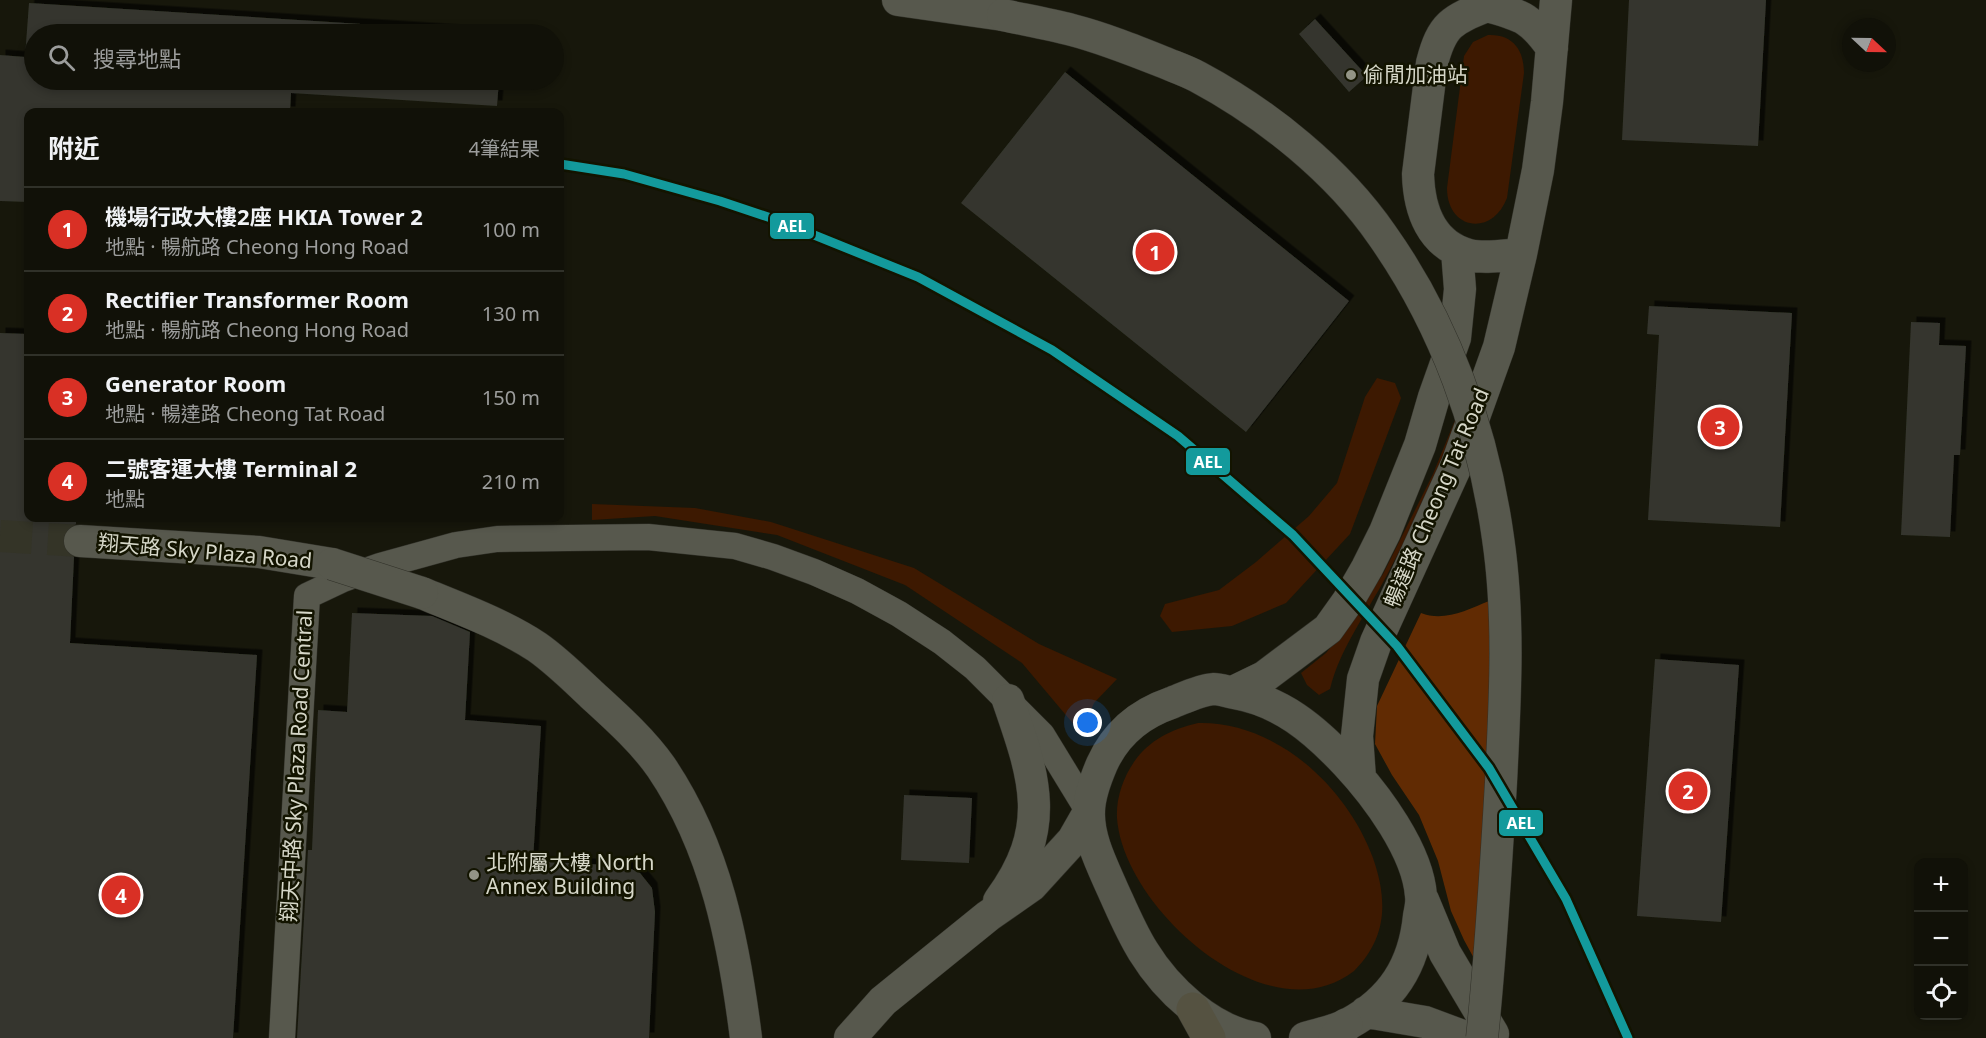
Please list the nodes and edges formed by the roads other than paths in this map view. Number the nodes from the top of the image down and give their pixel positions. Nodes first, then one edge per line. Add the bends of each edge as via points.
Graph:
1 (898, 0) edge
2 (1556, 0) edge
3 (1488, 3) edge
4 (1552, 48) junction
5 (1457, 251) junction
6 (1521, 254) junction
7 (80, 541) tunnel mouth
8 (1233, 692) junction
9 (1008, 700) junction
10 (1360, 778) junction
11 (1089, 812) junction
12 (1421, 896) junction
13 (988, 916) junction
14 (1193, 1008) junction
15 (1349, 1025) edge
16 (282, 1038) edge
17 (746, 1038) edge
18 (850, 1038) edge
19 (1209, 1038) edge
20 (1255, 1038) edge
21 (1305, 1038) edge
22 (1468, 1038) edge
23 (1482, 1038) edge
24 (1495, 1038) edge

1 - 23 street, bridge via 1003,15 1072,30 1196,76 1245,104 1318,164 1353,198 1382,235 1412,284 1439,334 1464,396 1485,462 1498,539 1506,683 1493,936
2 - 4 street, 暢達路 Cheong Tat Road
3 - 4 street via 1529,20
3 - 5 street via 1456,18 1436,47 1418,174 1422,210 1430,227
4 - 6 street, 暢達路 Cheong Tat Road via 1538,171
5 - 6 street via 1471,256
5 - 8 street, 暢達路 Cheong Tat Road via 1460,289 1455,338 1420,445 1367,568 1328,629 1264,677
6 - 10 street, 暢達路 Cheong Tat Road via 1499,346 1456,464 1363,680 1357,736
7 - 17 street, 翔天路 Sky Plaza Road, bridge via 259,552 332,564 422,593 490,621 537,648 625,725 661,767 695,828 720,894 737,971
8 - 10 street via 1256,697 1303,722
8 - 11 street via 1214,689 1187,697 1151,710 1129,724 1109,749 1097,776
9 - 11 street, 翔天中路 Sky Plaza Road Central via 1042,735
9 - 13 street via 1028,757 1035,817 1014,882
9 - 16 street, 翔天中路 Sky Plaza Road Central via 975,668 899,614 814,572 735,546 648,537 497,539 456,545 343,579 307,596
10 - 12 street via 1400,836
11 - 13 street via 1058,859 1031,886
11 - 14 street via 1093,843 1144,953
12 - 15 street via 1418,933 1408,965 1392,989
12 - 24 street via 1445,953
13 - 18 street via 883,1001
14 - 19 main road
14 - 20 street via 1216,1025
15 - 21 street
15 - 22 street via 1425,1022

